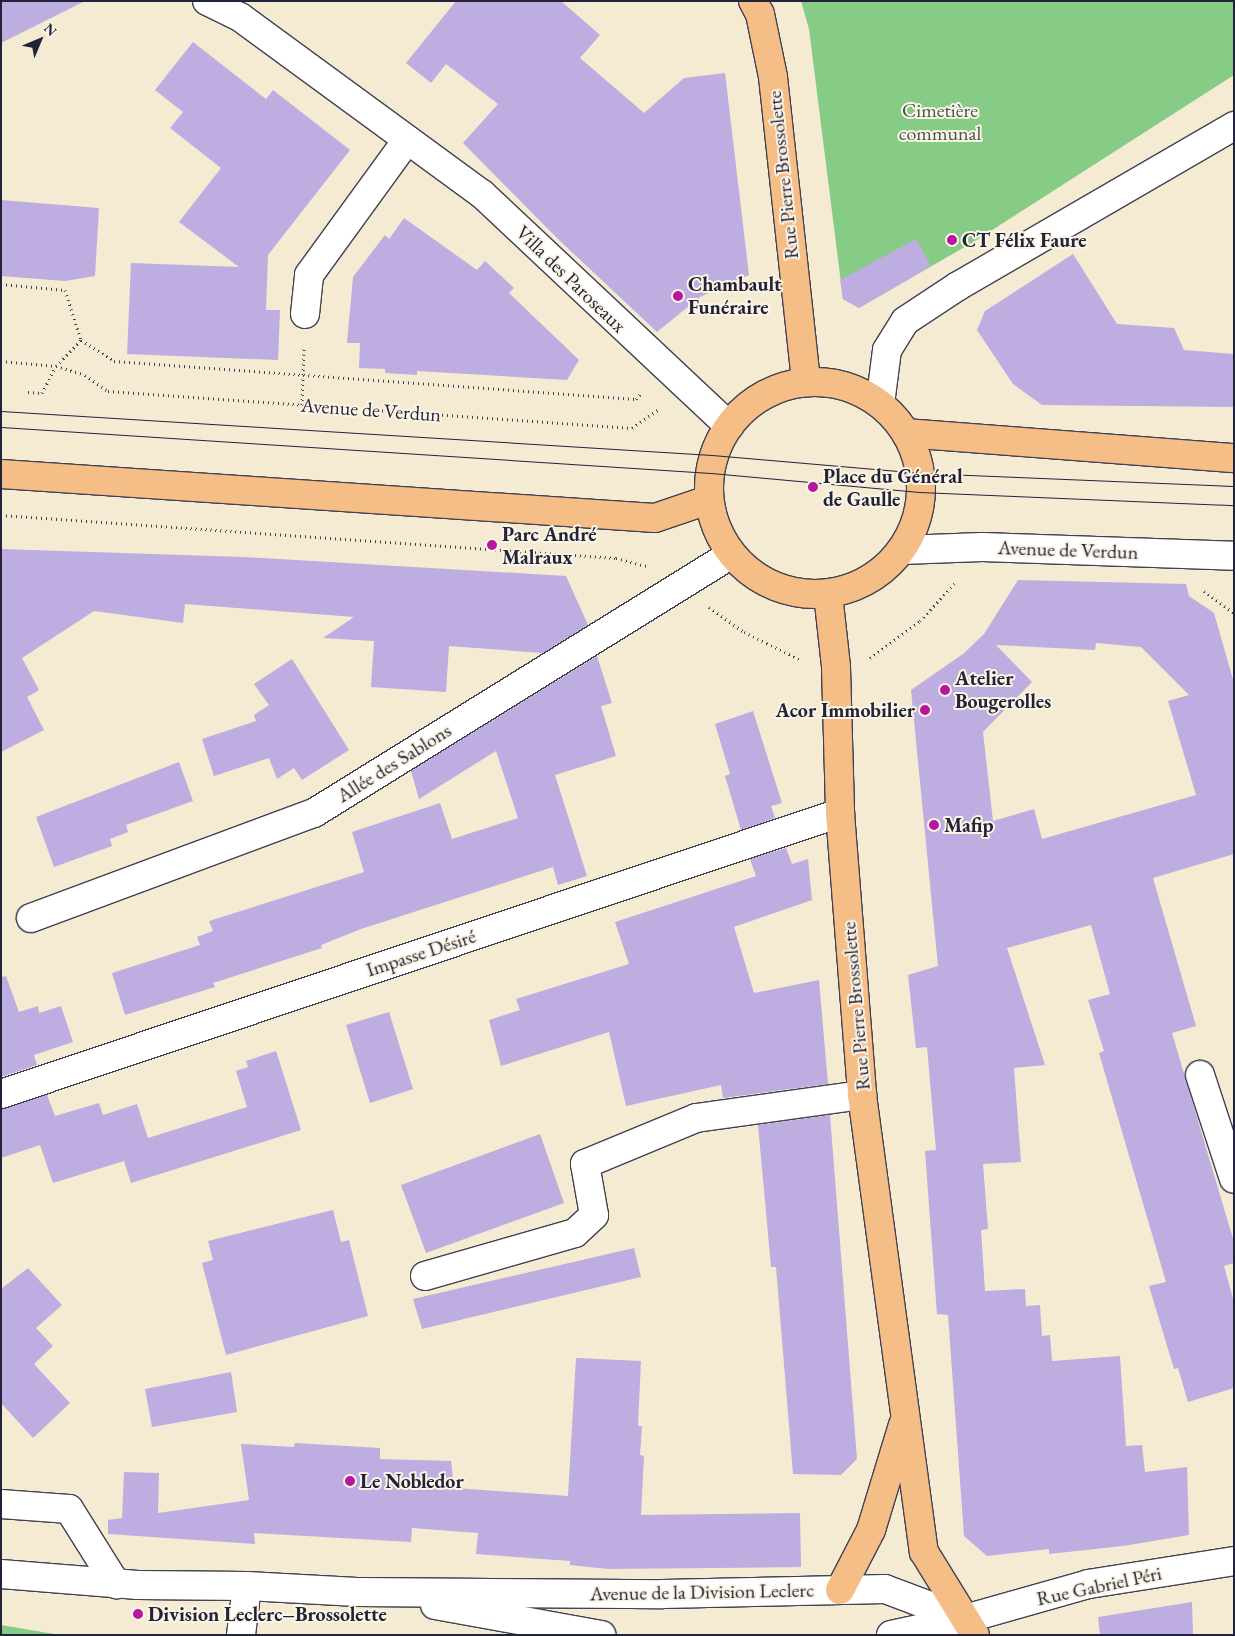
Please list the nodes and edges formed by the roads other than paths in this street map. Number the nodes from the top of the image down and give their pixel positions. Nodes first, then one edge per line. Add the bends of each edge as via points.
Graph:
1 (207, 1) edge
2 (753, 1) edge
3 (1234, 126) edge
4 (407, 140) junction
5 (305, 314) dead end
6 (806, 381) junction
7 (880, 404) junction
8 (729, 426) junction
9 (906, 433) junction
10 (1234, 458) edge
11 (1, 474) edge
12 (708, 500) junction
13 (902, 550) junction
14 (731, 554) junction
15 (1234, 556) edge
16 (828, 594) junction
17 (840, 813) junction
18 (31, 918) dead end
19 (1200, 1075) dead end
20 (1, 1094) edge
21 (862, 1095) junction
22 (1234, 1179) edge
23 (426, 1276) dead end
24 (906, 1417) junction
25 (1, 1504) edge
26 (1234, 1561) edge
27 (1, 1574) edge
28 (116, 1584) junction
29 (247, 1586) junction
30 (840, 1590) junction
31 (357, 1592) junction
32 (970, 1627) edge
33 (241, 1635) edge
34 (601, 1635) edge
35 (891, 1635) edge

1 - 4 street, Villa des Paroseaux via 240,17
2 - 6 main road, Rue Pierre Brossolette via 760,14 773,77
3 - 7 street via 905,320 887,350
4 - 5 street via 309,275
4 - 8 street, Villa des Paroseaux via 482,194
6 - 7 main road via 858,390
6 - 8 main road via 775,389 747,405
7 - 9 main road
8 - 12 main road via 712,455
9 - 10 main road
9 - 13 main road via 921,473 917,518
11 - 12 main road via 655,518
12 - 14 main road via 716,529
13 - 15 street, Avenue de Verdun via 982,547
13 - 16 main road via 882,571 865,581
14 - 16 main road via 758,578 792,592
14 - 18 street, Allée des Sablons via 314,813
16 - 17 main road, Rue Pierre Brossolette via 836,668
17 - 20 street, Impasse Désiré
17 - 21 main road, Rue Pierre Brossolette
19 - 22 street
21 - 23 street via 696,1118 586,1164 594,1215 575,1233
21 - 24 main road, Rue Pierre Brossolette
24 - 30 main road, Rue Pierre Brossolette via 871,1530
24 - 32 main road, Rue Pierre Brossolette via 924,1552
25 - 28 street via 69,1509
26 - 32 street, Rue Gabriel Péri via 1089,1584
27 - 28 street, Avenue de la Division Leclerc
28 - 29 street, Avenue de la Division Leclerc
29 - 31 street, Avenue de la Division Leclerc
29 - 33 street
30 - 31 street, Avenue de la Division Leclerc via 663,1594
30 - 32 street, Avenue de la Division Leclerc via 885,1589
31 - 34 street, Avenue de la Division Leclerc
32 - 35 street

